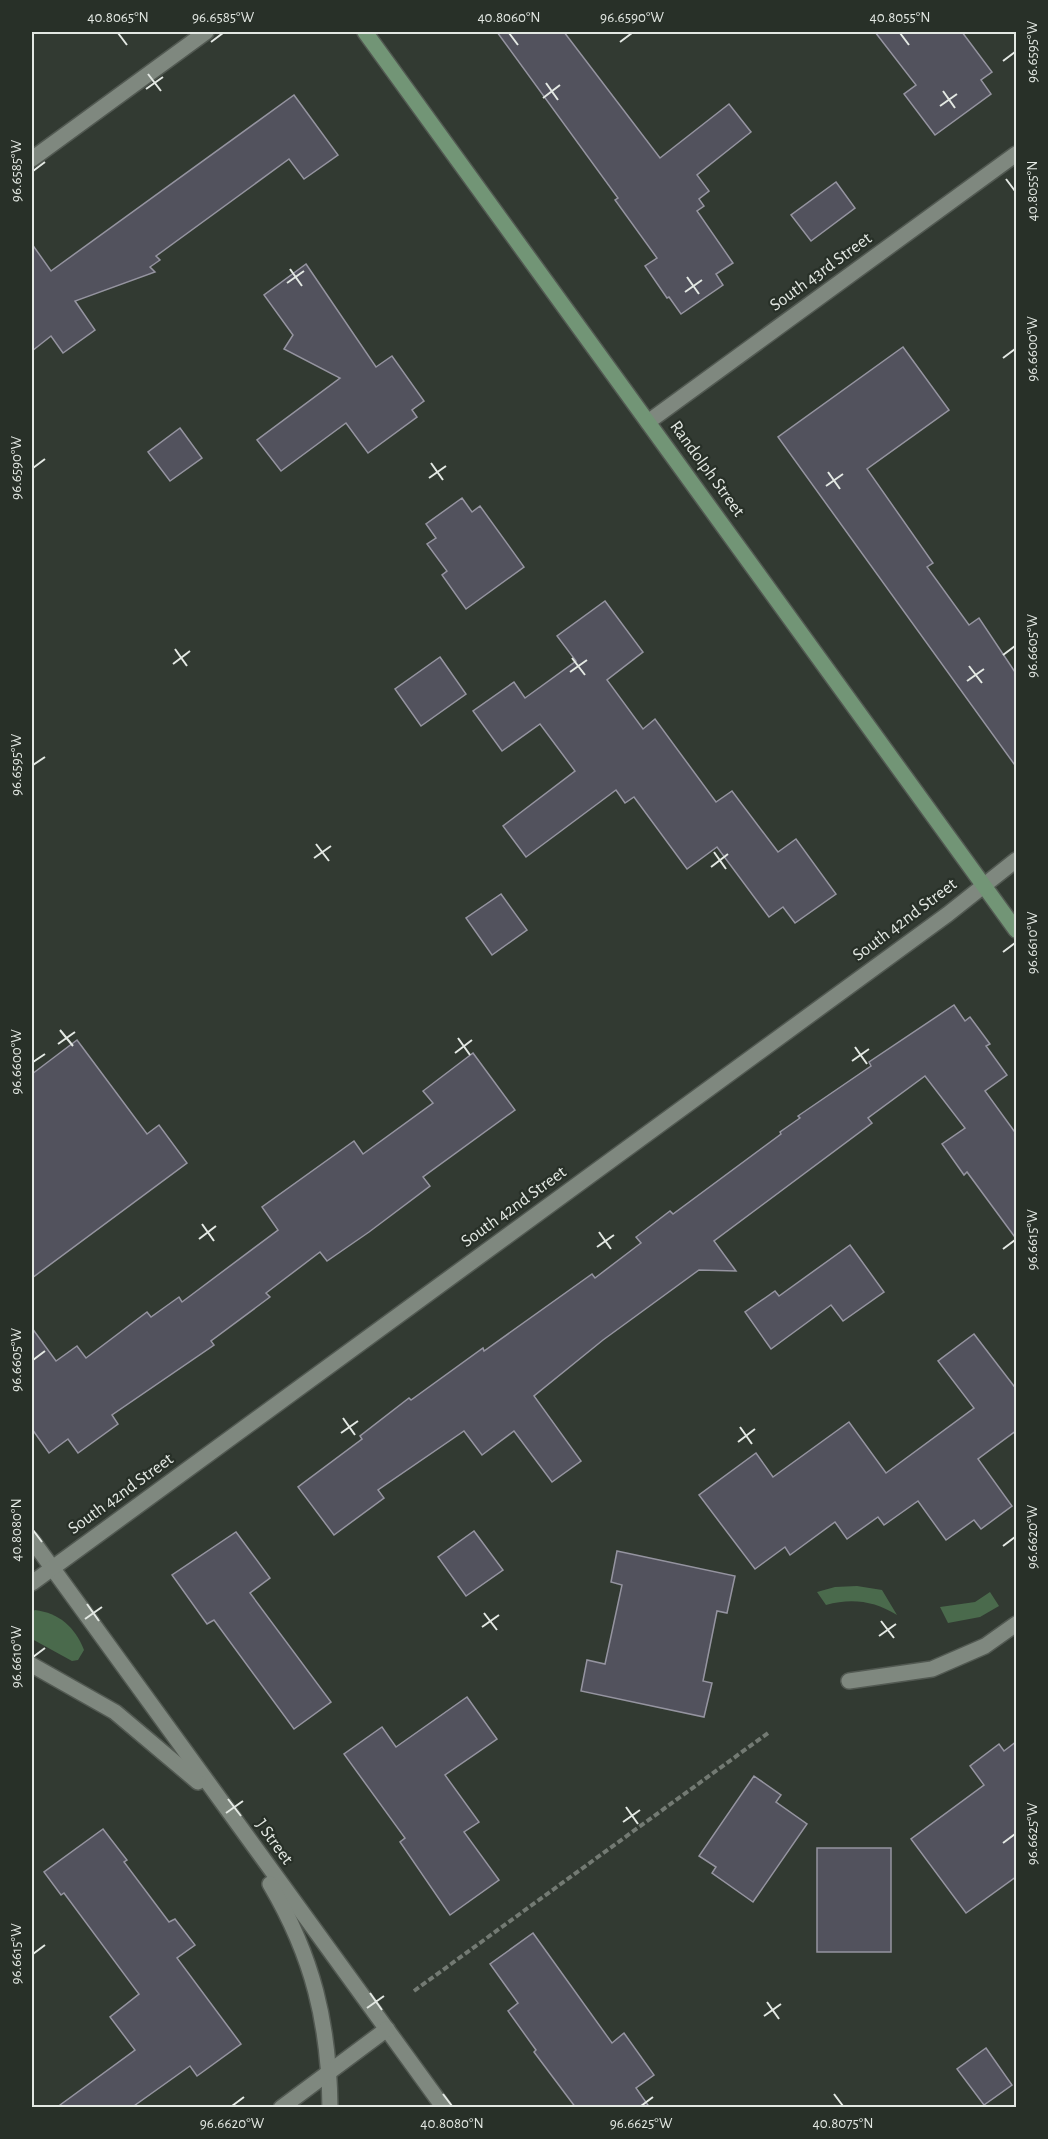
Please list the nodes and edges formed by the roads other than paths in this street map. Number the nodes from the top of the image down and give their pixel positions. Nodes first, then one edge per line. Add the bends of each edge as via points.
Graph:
1 (206, 32) edge
2 (365, 32) edge
3 (1017, 154) edge
4 (32, 159) edge
5 (648, 422) junction
6 (1017, 860) edge
7 (984, 885) junction
8 (1017, 930) edge
9 (32, 1540) edge
10 (51, 1568) junction
11 (32, 1582) edge
12 (1017, 1624) edge
13 (32, 1665) edge
14 (849, 1681) dead end
15 (222, 1804) junction
16 (387, 2030) junction
17 (329, 2072) junction
18 (281, 2108) edge
19 (330, 2108) edge
20 (444, 2108) edge

1 - 4 street
2 - 5 main road, Randolph Street
3 - 5 street, South 43rd Street
5 - 7 main road, Randolph Street
6 - 7 street, South 42nd Street
7 - 8 main road, Randolph Street
7 - 10 street, South 42nd Street
9 - 10 street, J Street
10 - 11 street, South 42nd Street
10 - 15 street, J Street
12 - 14 street via 985,1646 932,1670
13 - 15 street via 114,1712
15 - 16 street, J Street
15 - 17 street via 298,1938 319,1996
16 - 17 street
16 - 20 street, J Street
17 - 18 street
17 - 19 street

